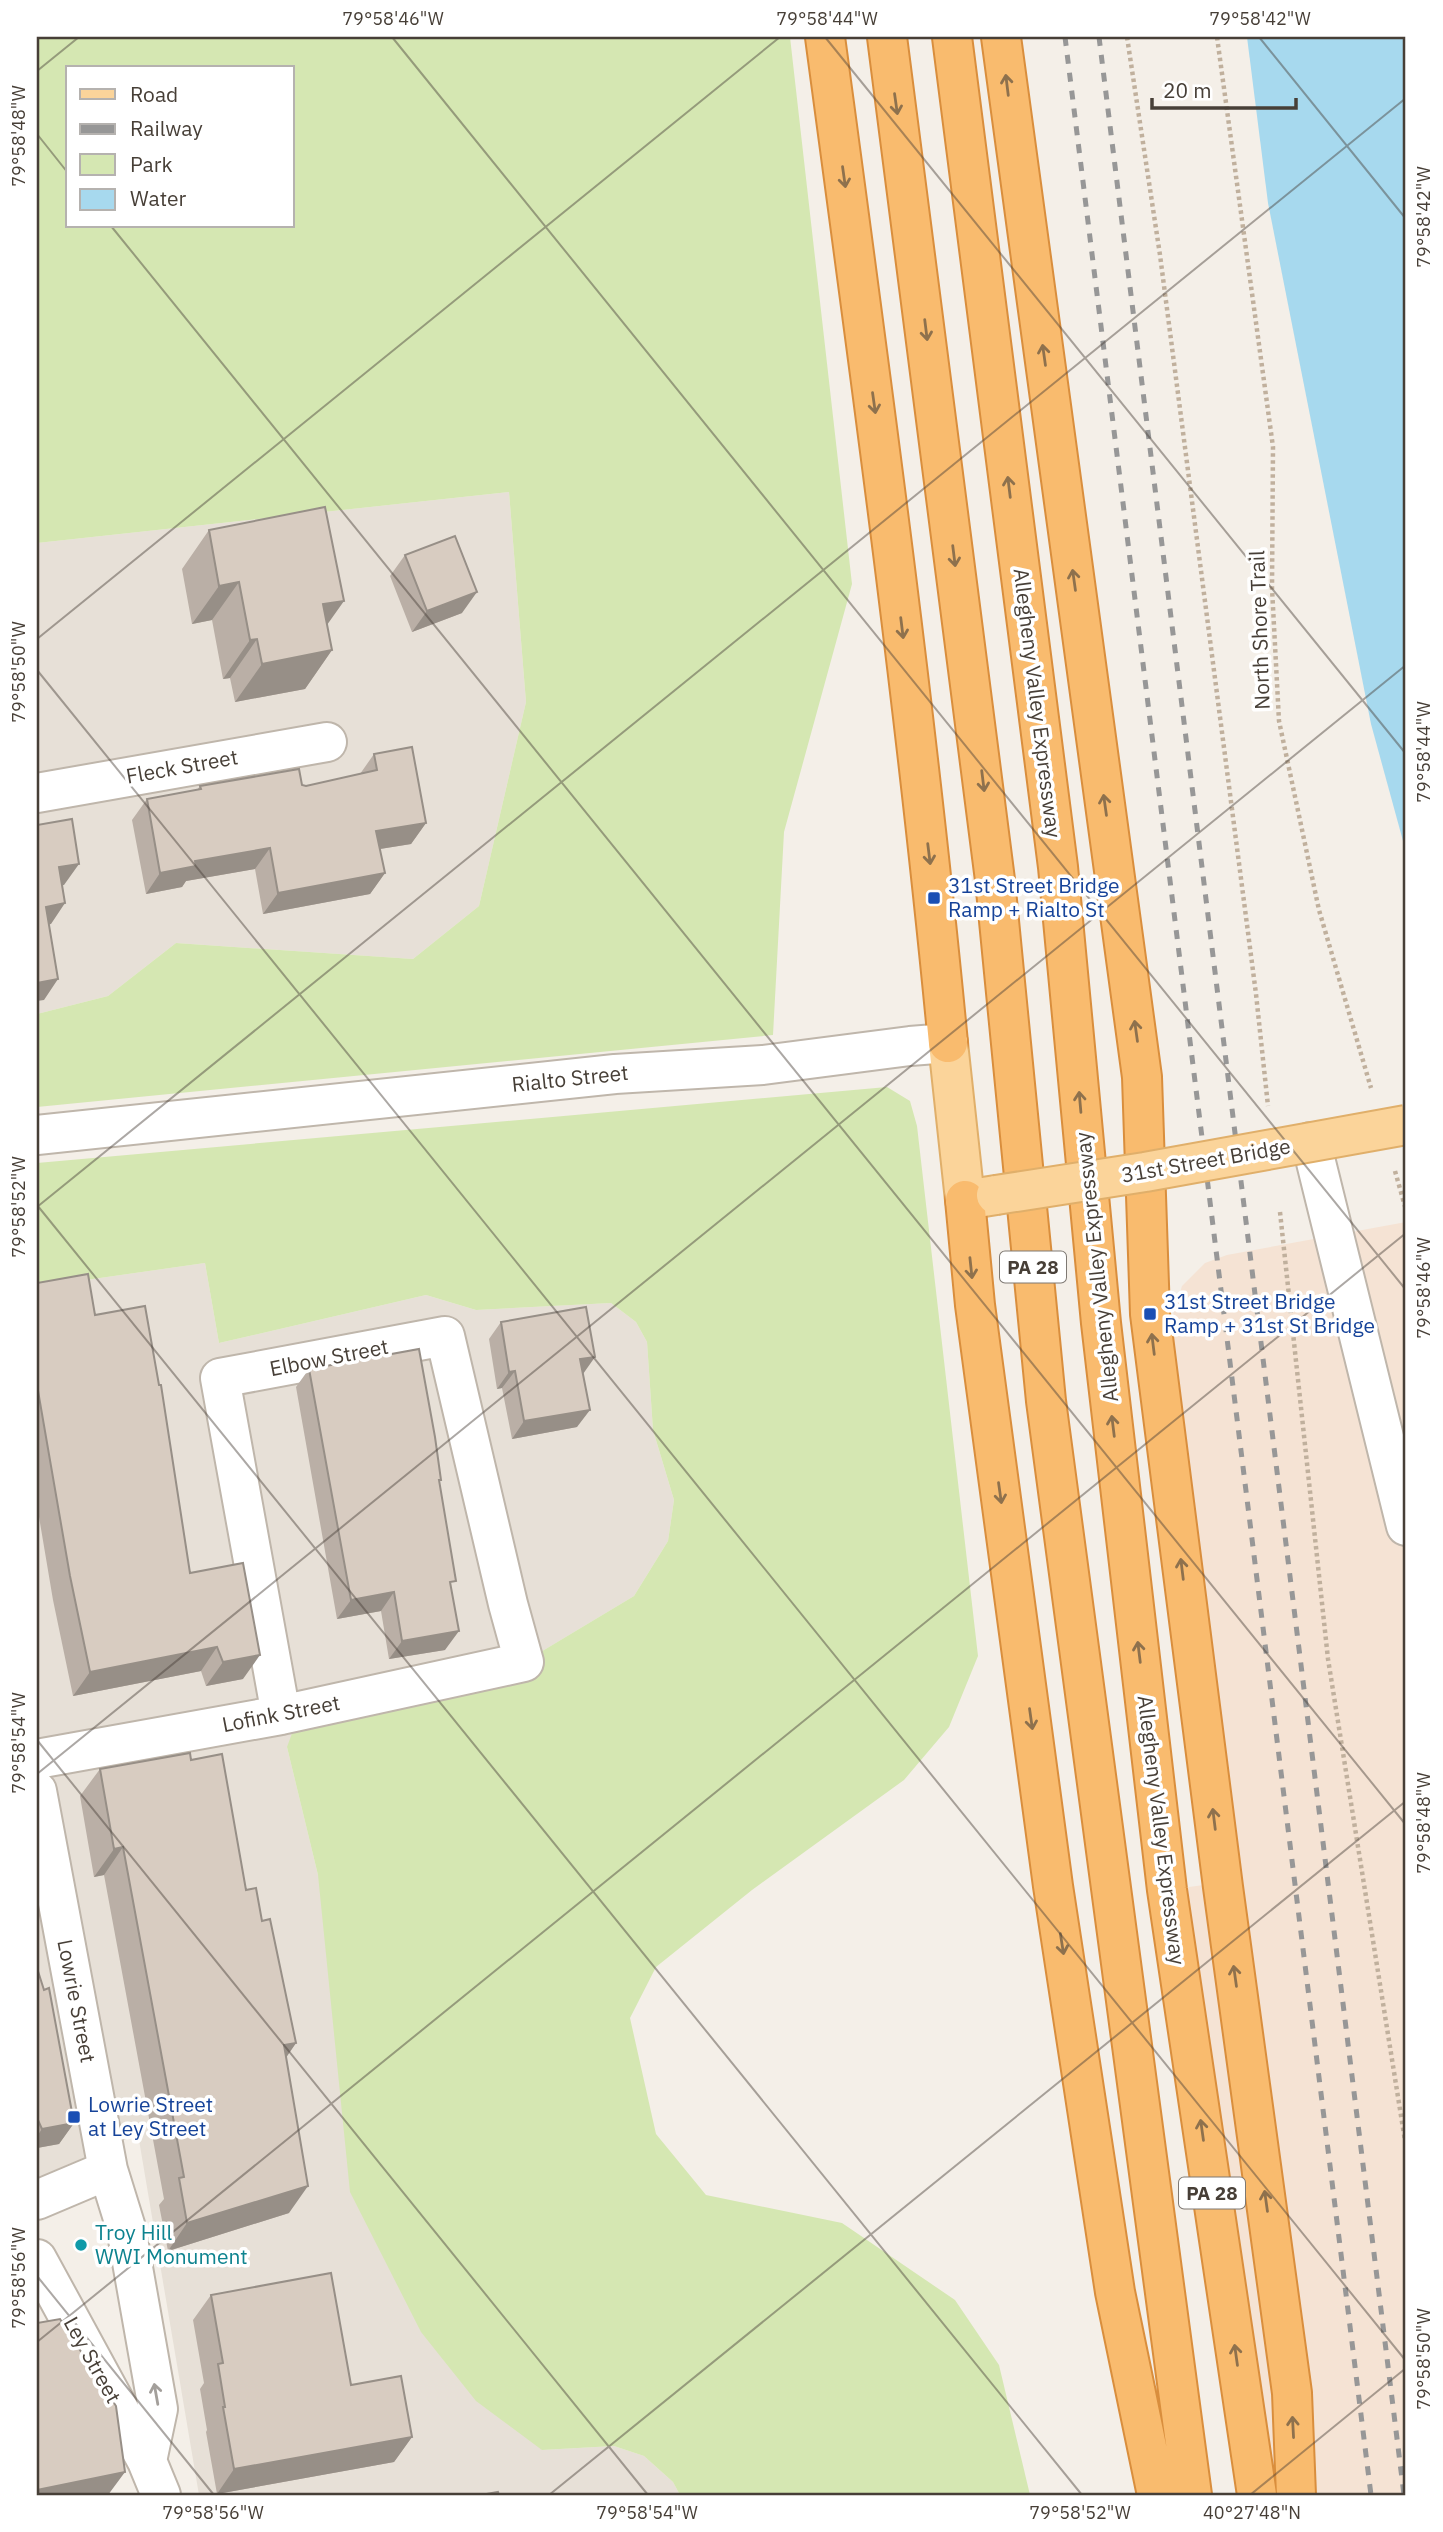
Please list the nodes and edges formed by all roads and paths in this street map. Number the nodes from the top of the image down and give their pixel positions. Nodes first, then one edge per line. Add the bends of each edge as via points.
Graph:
1 (825, 37) edge
2 (887, 37) edge
3 (952, 37) edge
4 (1001, 37) edge
5 (1127, 37) edge
6 (1217, 37) edge
7 (327, 742) dead end
8 (37, 793) edge
9 (948, 1044) junction
10 (1372, 1093) dead end
11 (1270, 1119) dead end
12 (37, 1135) edge
13 (1311, 1142) junction
14 (1399, 1142) edge
15 (1145, 1172) junction
16 (980, 1197) junction
17 (1279, 1202) dead end
18 (1406, 1210) edge
19 (1401, 1481) edge
20 (1406, 1526) edge
21 (524, 1662) joint
22 (281, 1715) junction
23 (37, 1759) edge
24 (37, 1791) edge
25 (1406, 2147) edge
26 (108, 2170) junction
27 (37, 2200) edge
28 (37, 2259) edge
29 (154, 2478) edge
30 (1157, 2495) edge
31 (1192, 2495) edge
32 (1256, 2495) edge
33 (1296, 2495) edge

1 -> 9 highway via 888,509
2 -> 31 highway, PA 28 via 995,880 1046,1401
32 -> 3 highway, Allegheny Valley Expressway / PA 28 via 1167,1890 1101,1323 1058,867
15 -> 4 highway via 1142,1077
5 - 11 path via 1162,268
6 - 10 path, North Shore Trail via 1273,447 1272,588 1279,721 1319,910
7 - 8 street, Fleck Street
9 - 12 street, Rialto Street
9 - 16 main road
13 - 14 main road, 31st Street Bridge, bridge
13 - 15 main road, 31st Street Bridge, bridge
13 - 19 street
14 - 18 path
15 - 16 main road, 31st Street Bridge, bridge
33 -> 15 highway via 1292,2393 1150,1314
16 -> 30 highway via 975,1305 1055,1899 1115,2292
17 - 25 path via 1328,1660
19 - 20 street
21 - 22 street, Lofink Street
21 - 22 street, Elbow Street via 445,1336 220,1378
22 - 23 street, Lofink Street
24 - 26 street, Lowrie Street
26 - 27 street
29 -> 26 street, Lowrie Street via 158,2409 126,2228
28 - 29 street, Ley Street

